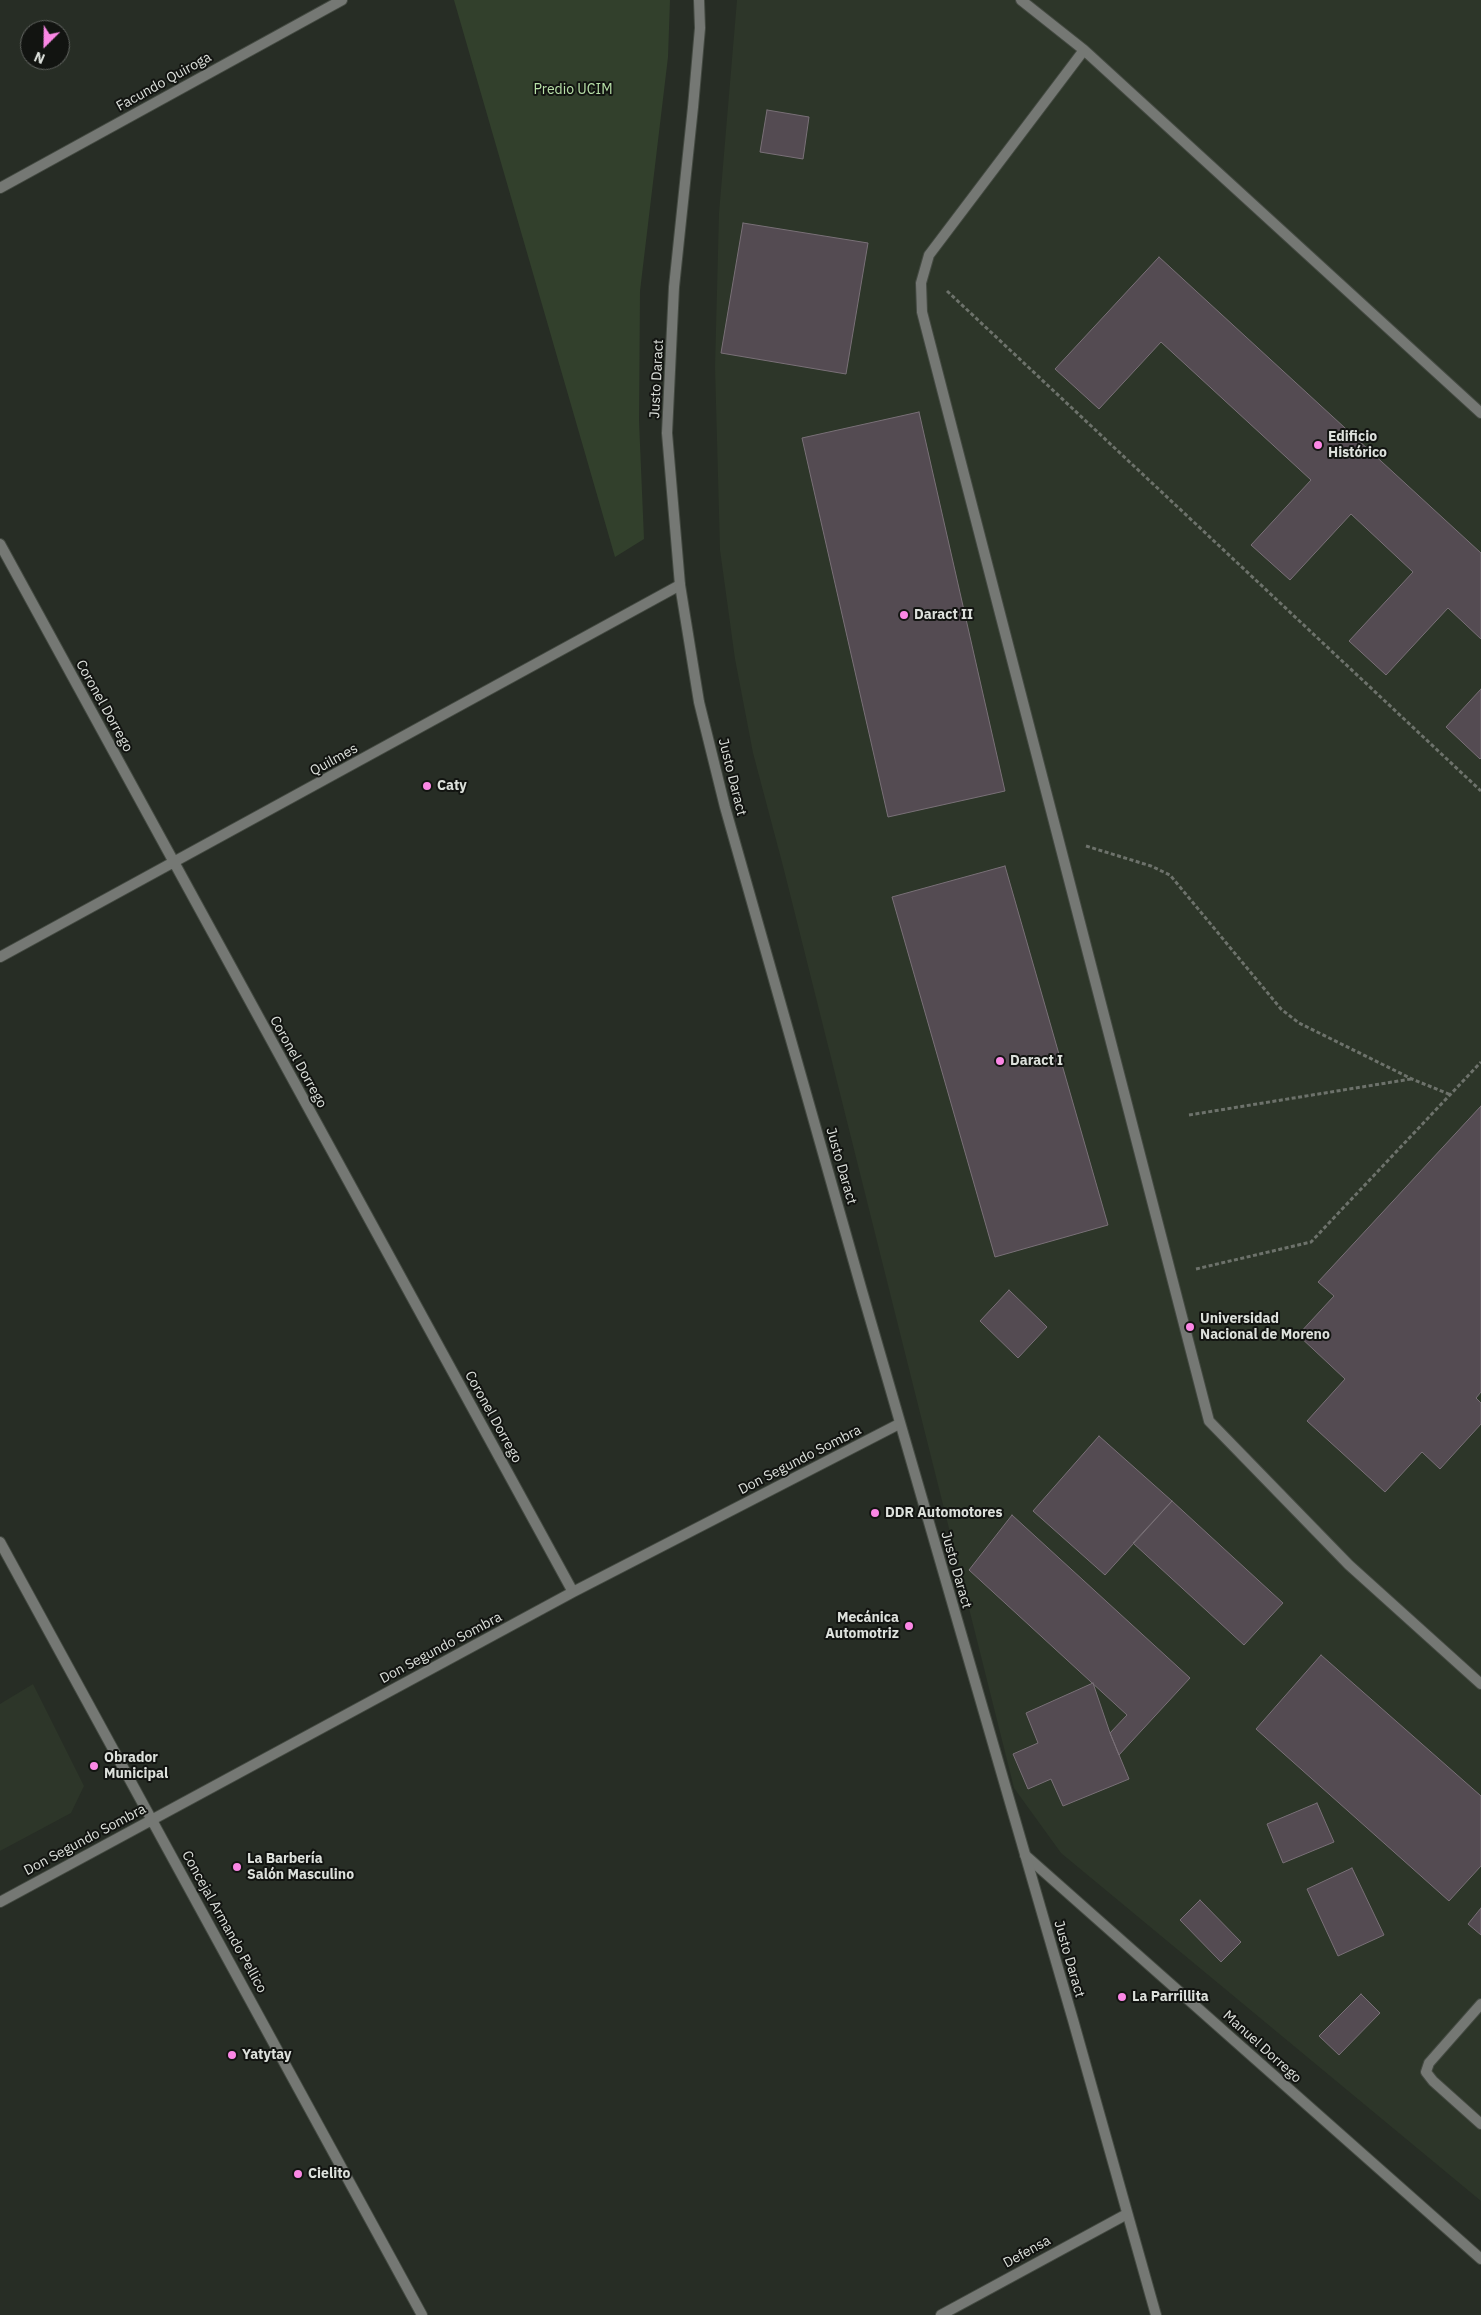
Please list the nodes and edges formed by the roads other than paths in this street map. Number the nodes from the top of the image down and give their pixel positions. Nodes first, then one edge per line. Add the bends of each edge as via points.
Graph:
1 (342, 0) edge
2 (699, 0) edge
3 (1021, 0) edge
4 (1084, 50) junction
5 (0, 188) edge
6 (1481, 413) edge
7 (0, 544) edge
8 (680, 585) junction
9 (174, 863) junction
10 (0, 957) edge
11 (900, 1424) junction
12 (0, 1542) edge
13 (573, 1592) junction
14 (1481, 1684) edge
15 (152, 1820) junction
16 (1025, 1854) junction
17 (0, 1902) edge
18 (1481, 2004) edge
19 (1481, 2124) edge
20 (1127, 2214) junction
21 (1481, 2259) edge
22 (422, 2315) edge
23 (941, 2315) edge
24 (1156, 2315) edge

1 - 5 street, Facundo Quiroga
2 - 8 street, Justo Daract via 700,28 674,287 667,433
3 - 4 street
4 - 6 street
4 - 14 street via 929,255 921,284 922,312 1209,1421 1349,1565
7 - 9 street, Coronel Dorrego
8 - 9 street, Quilmes
8 - 11 street, Justo Daract via 699,702 725,807
9 - 10 street, Quilmes
9 - 13 street, Coronel Dorrego
11 - 13 street, Don Segundo Sombra
11 - 16 street, Justo Daract
12 - 15 street, Concejal Armando Pellico
13 - 15 street, Don Segundo Sombra
15 - 17 street, Don Segundo Sombra
15 - 22 street, Concejal Armando Pellico
16 - 20 street, Justo Daract
16 - 21 street, Manuel Dorrego
18 - 19 street via 1429,2063 1426,2072
20 - 23 street, Defensa
20 - 24 street, Justo Daract

